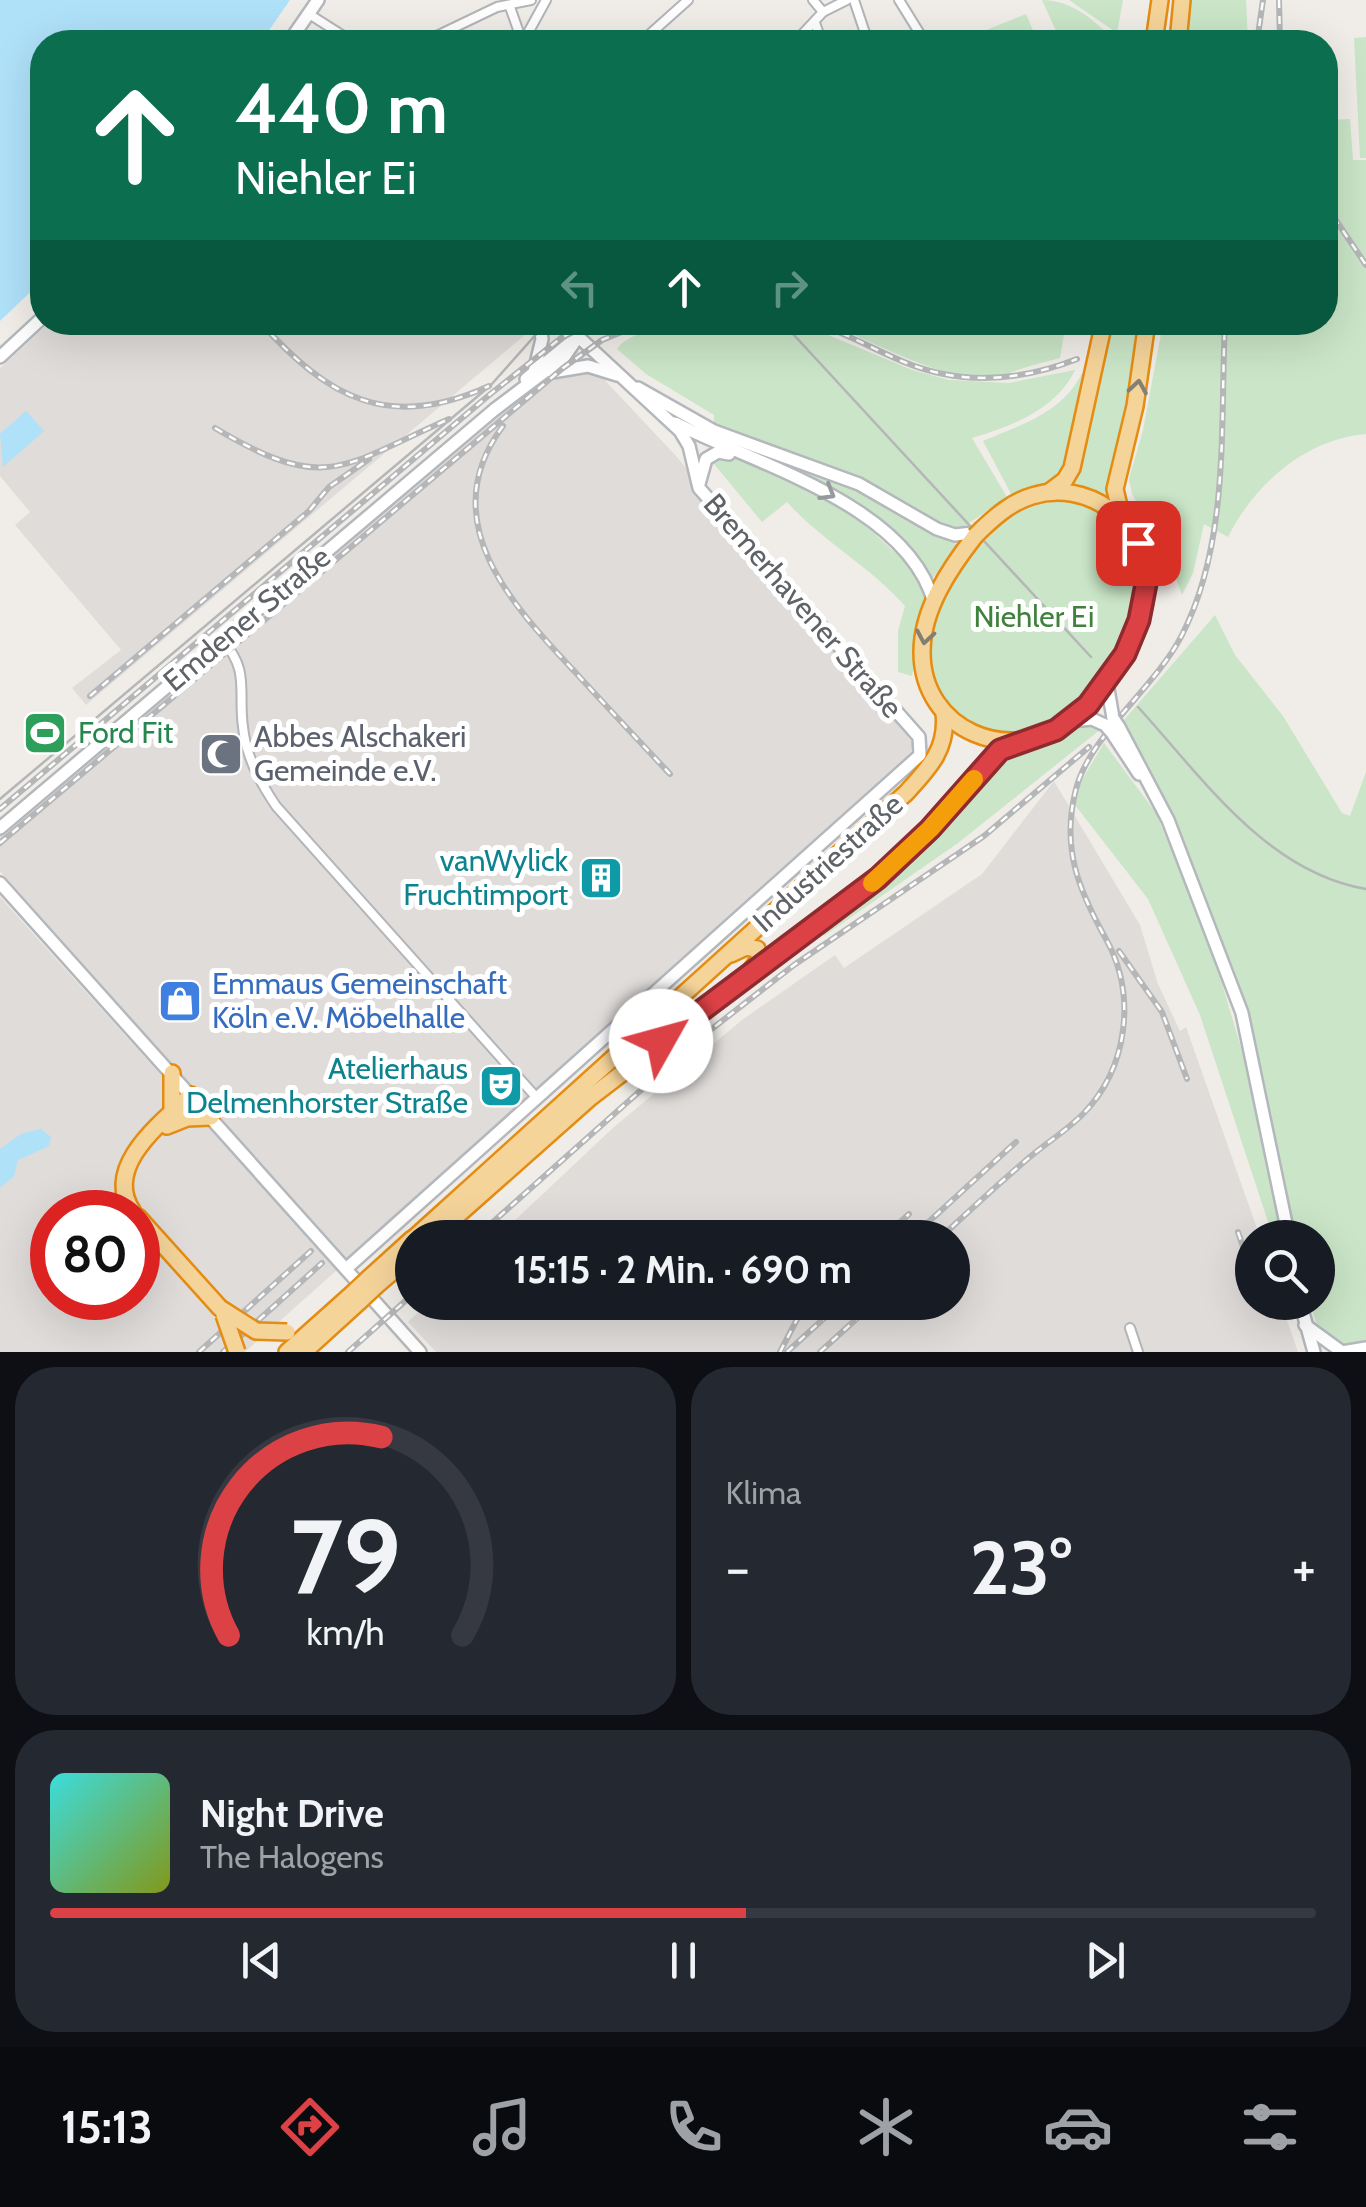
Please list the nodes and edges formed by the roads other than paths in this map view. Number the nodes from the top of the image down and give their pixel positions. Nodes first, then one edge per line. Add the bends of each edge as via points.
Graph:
1 (318, 0) edge
2 (530, 0) edge
3 (546, 0) edge
4 (688, 0) edge
5 (814, 0) edge
6 (850, 0) edge
7 (899, 0) edge
8 (1160, 0) edge
9 (1182, 0) edge
10 (505, 5) edge
11 (824, 12) junction
12 (309, 14) junction
13 (815, 23) junction
14 (298, 30) edge
15 (334, 30) edge
16 (450, 30) edge
17 (517, 30) edge
18 (530, 30) edge
19 (654, 30) edge
20 (808, 30) edge
21 (818, 30) edge
22 (863, 30) edge
23 (917, 30) edge
24 (1156, 30) edge
25 (1179, 30) edge
26 (30, 329) edge
27 (541, 335) edge
28 (567, 335) edge
29 (578, 335) edge
30 (1101, 335) edge
31 (1145, 335) edge
32 (0, 356) edge
33 (538, 373) junction
34 (631, 384) junction
35 (714, 432) junction
36 (692, 440) junction
37 (738, 455) junction
38 (699, 488) junction
39 (1050, 492) junction
40 (1128, 527) junction
41 (976, 533) junction
42 (934, 603) junction
43 (222, 640) junction
44 (1107, 682) junction
45 (944, 713) junction
46 (1067, 723) junction
47 (1112, 726) junction
48 (1018, 742) junction
49 (902, 772) joint
50 (0, 828) edge
51 (0, 883) edge
52 (718, 961) junction
53 (733, 985) junction
54 (172, 1074) junction
55 (536, 1097) junction
56 (194, 1098) junction
57 (211, 1117) junction
58 (166, 1122) junction
59 (123, 1190) edge
60 (433, 1220) edge
61 (452, 1220) edge
62 (1284, 1220) edge
63 (160, 1242) edge
64 (395, 1258) edge
65 (395, 1266) edge
66 (347, 1268) junction
67 (373, 1282) junction
68 (220, 1308) junction
69 (1305, 1320) edge
70 (330, 1321) junction
71 (1306, 1325) junction
72 (1130, 1328) dead end
73 (1311, 1348) edge
74 (1366, 1348) edge
75 (237, 1352) edge
76 (286, 1352) edge
77 (306, 1352) edge
78 (420, 1352) edge
79 (1138, 1352) edge

1 - 12 street
2 - 10 street
3 - 18 street
4 - 19 street
5 - 11 street
6 - 11 street
6 - 22 street
7 - 23 street
8 - 24 highway
9 - 25 highway
10 - 16 street
10 - 17 street
11 - 13 street
12 - 14 street
12 - 15 street
13 - 20 street
13 - 21 street
26 - 32 street
27 - 33 street
28 - 33 street, Emdener Straße
29 - 34 street, Bremerhavener Straße
30 - 39 highway via 1072,468
40 -> 31 highway via 1115,489
33 - 34 street via 588,366
33 - 43 street, Emdener Straße
34 - 35 street, Bremerhavener Straße
34 - 36 street, Bremerhavener Straße
35 - 36 street, Bremerhavener Straße
35 - 41 street, Bremerhavener Straße via 859,484 947,533
36 - 37 street, Bremerhavener Straße
36 - 38 street, Bremerhavener Straße
37 - 38 street, Bremerhavener Straße via 706,458
37 -> 42 street, Bremerhavener Straße via 804,480 856,511 918,568
38 - 49 street, Bremerhavener Straße via 919,737 920,754
39 - 40 highway via 1084,496
39 - 41 highway via 1013,504
40 - 44 highway via 1144,561 1143,605
41 - 42 highway
42 -> 45 highway via 923,638 925,676
43 - 50 street, Emdener Straße
43 - 55 street via 242,668 249,756 276,806
44 - 46 highway
44 - 47 street
45 - 48 highway via 979,737
45 - 52 highway, Industriestraße via 943,744 918,780
46 - 47 street via 1092,719
46 - 48 highway
47 - 62 street via 1152,788 1218,945 1247,1030
48 - 53 highway, Industriestraße via 993,756 878,878
49 - 55 street, Industriestraße
51 - 54 street
52 - 53 highway via 746,947 760,953
52 - 60 highway, Industriestraße
53 - 61 highway, Industriestraße via 591,1096
54 - 56 street
54 - 58 highway
55 - 66 street, Industriestraße
56 - 57 street
56 - 58 highway
57 - 58 highway
57 - 66 street
58 - 59 highway via 133,1156
63 - 68 highway
64 - 67 highway, Industriestraße
65 - 67 highway, Industriestraße
66 - 78 street
67 - 70 highway, Industriestraße, bridge
68 - 70 highway, bridge via 246,1327 287,1332
68 - 75 highway, bridge
69 - 71 street
70 - 76 highway, Industriestraße
70 - 77 highway, Industriestraße
71 - 73 street
71 - 74 street via 1342,1352
72 - 79 street

